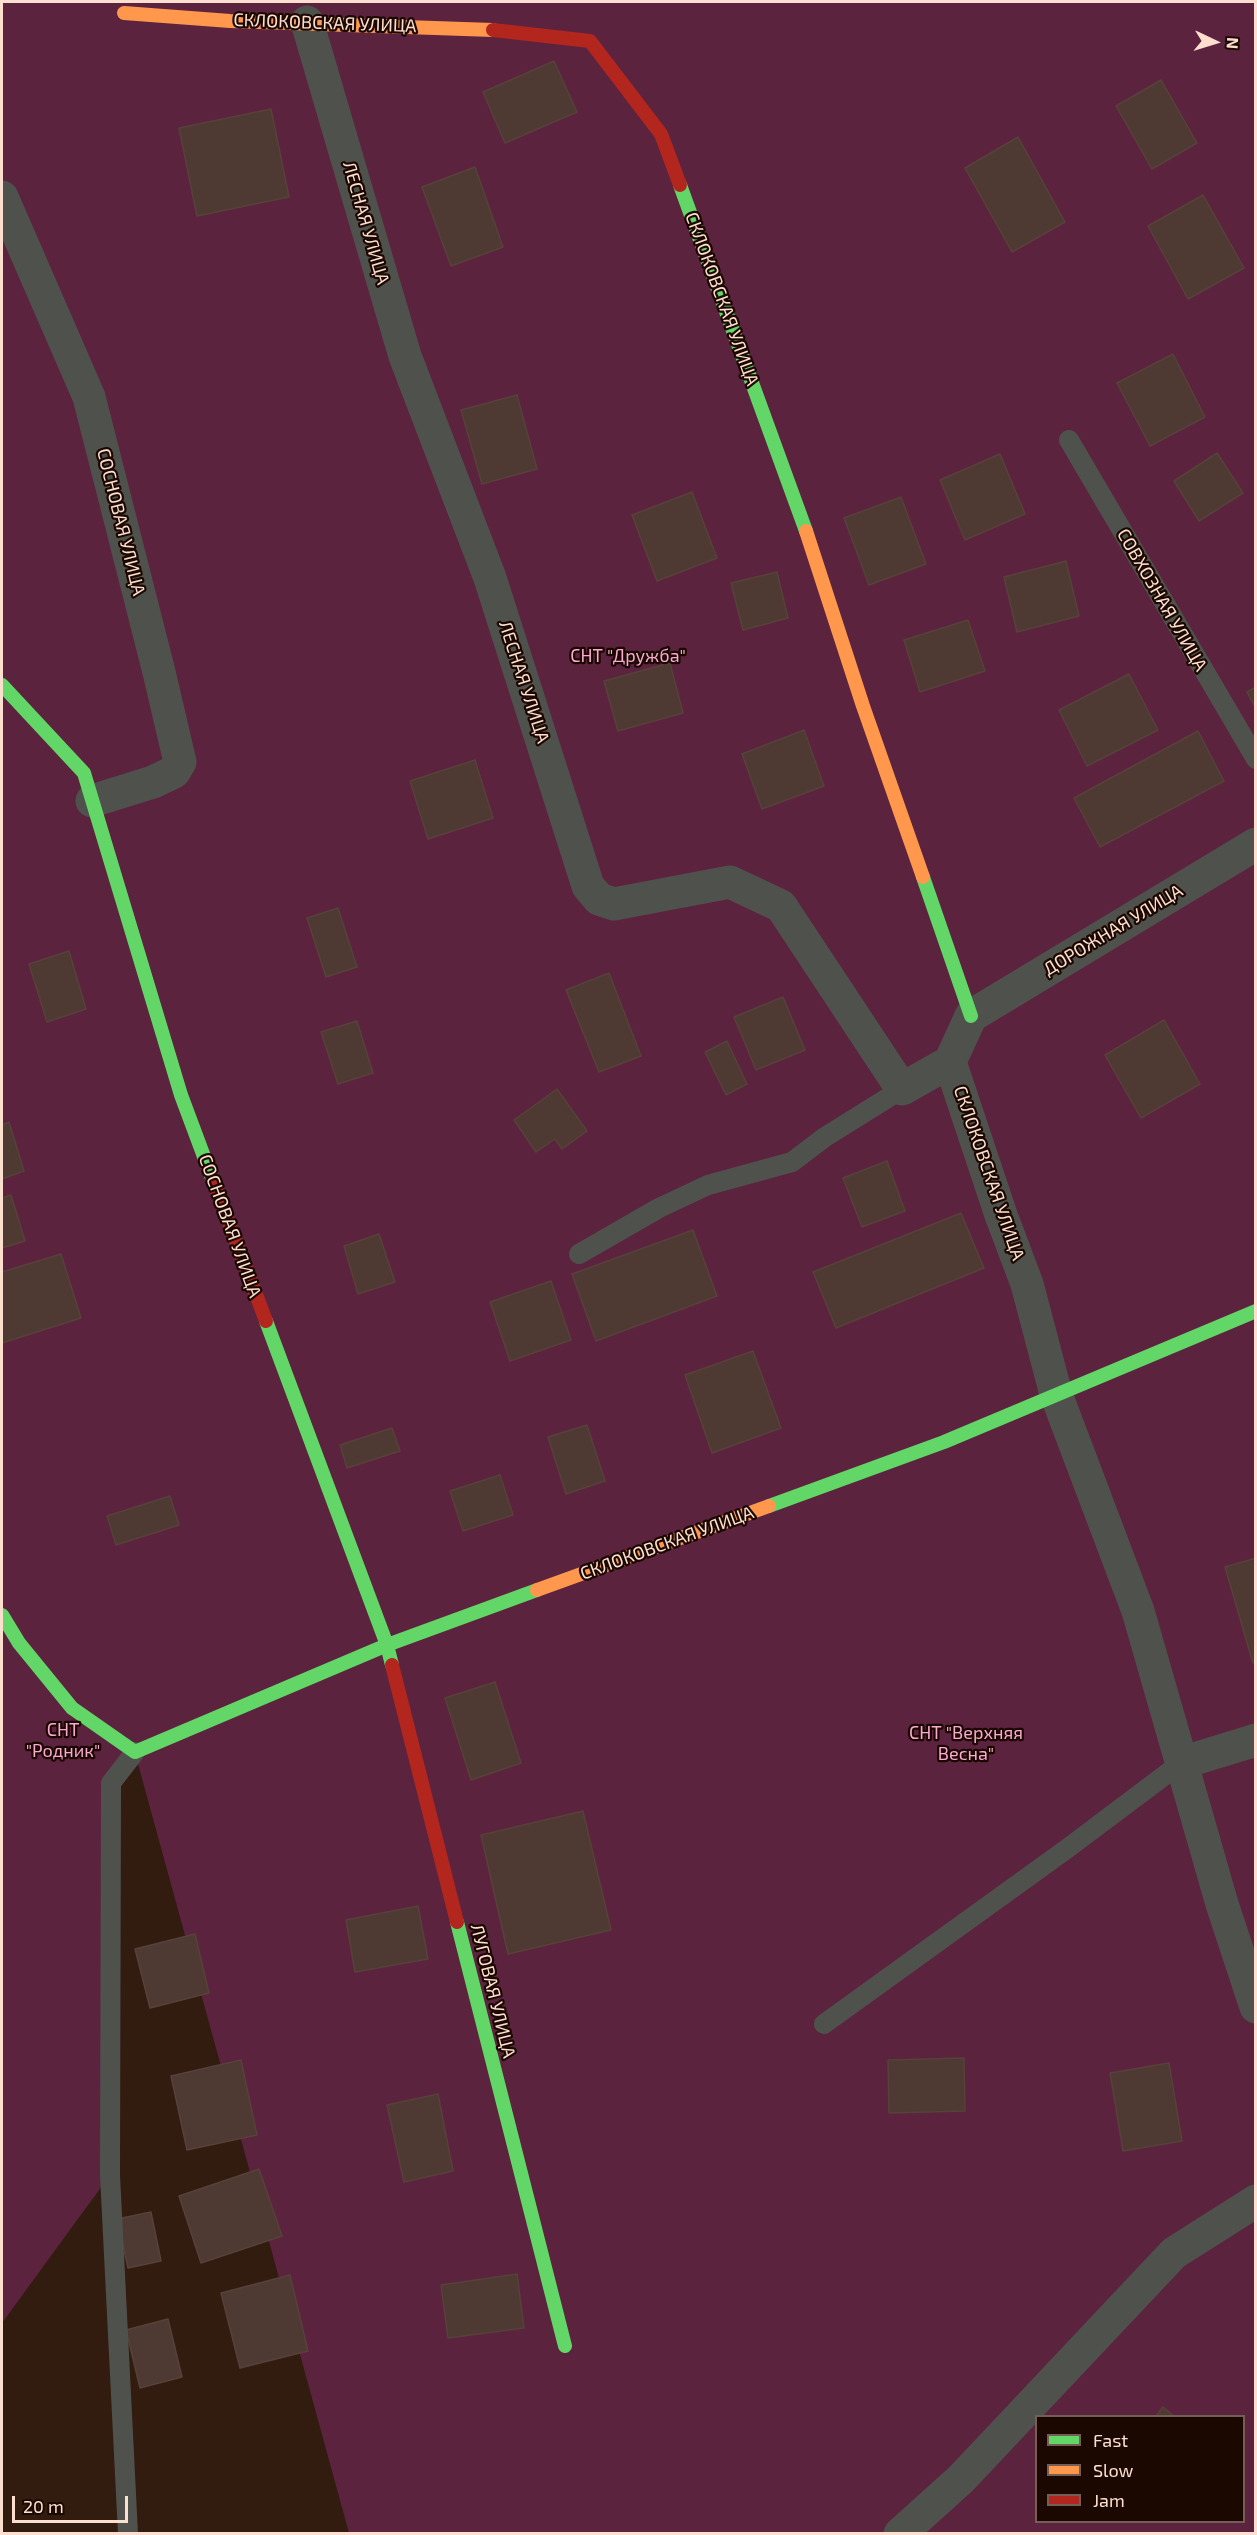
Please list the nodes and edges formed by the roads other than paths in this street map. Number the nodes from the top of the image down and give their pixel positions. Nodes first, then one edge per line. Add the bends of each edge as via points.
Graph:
1 (124, 13) dead end
2 (307, 22) junction
3 (2, 197) edge
4 (1069, 440) dead end
5 (2, 685) edge
6 (1256, 759) edge
7 (92, 801) junction
8 (1256, 844) edge
9 (971, 1016) junction
10 (950, 1062) junction
11 (902, 1089) junction
12 (579, 1254) dead end
13 (1256, 1311) edge
14 (1056, 1394) junction
15 (2, 1615) edge
16 (387, 1645) junction
17 (1256, 1740) edge
18 (135, 1752) junction
19 (1181, 1763) junction
20 (1256, 2007) edge
21 (824, 2024) dead end
22 (1256, 2201) edge
23 (565, 2346) dead end
24 (128, 2534) edge
25 (900, 2534) edge

1 - 2 street, СКЛОКОВСКАЯ УЛИЦА
2 - 9 street, СКЛОКОВСКАЯ УЛИЦА via 480,28 590,41 662,134 794,494
2 - 11 street, ЛЕСНАЯ УЛИЦА via 405,356 490,578 588,885 599,899 614,904 730,882 781,906
3 - 7 street, СОСНОВАЯ УЛИЦА via 89,397 180,762 174,771 153,782
4 - 6 lane, СОВХОЗНАЯ УЛИЦА
5 - 7 street, СОСНОВАЯ УЛИЦА via 84,772
7 - 16 street, СОСНОВАЯ УЛИЦА via 181,1095
8 - 9 street, ДОРОЖНАЯ УЛИЦА
9 - 10 street
10 - 11 street
10 - 14 street, СКЛОКОВСКАЯ УЛИЦА via 1028,1284
11 - 12 lane via 792,1162 708,1185
13 - 14 street
14 - 16 street, СКЛОКОВСКАЯ УЛИЦА via 944,1442
14 - 19 street via 1138,1611
15 - 18 street via 19,1643 72,1708
16 - 18 street, СКЛОКОВСКАЯ УЛИЦА
16 - 23 street, ЛУГОВАЯ УЛИЦА
17 - 19 street
18 - 24 lane via 111,1783 110,2175
19 - 20 street
19 - 21 lane
22 - 25 street via 1174,2253 961,2479

